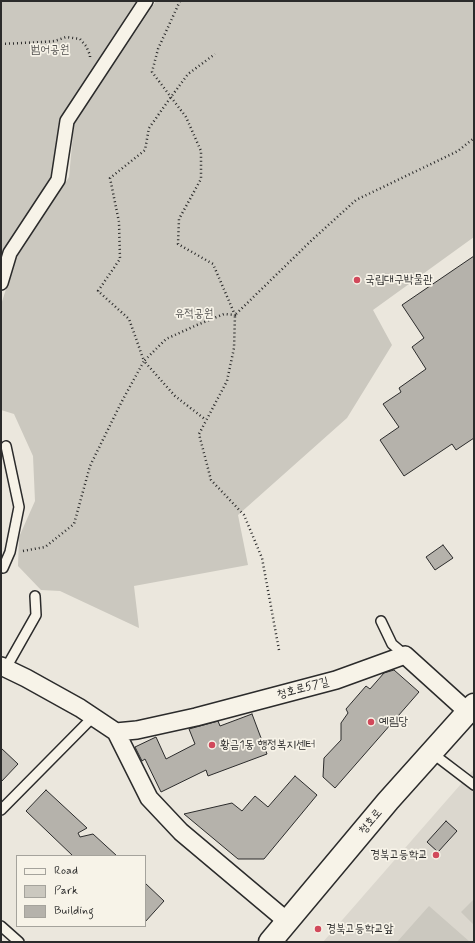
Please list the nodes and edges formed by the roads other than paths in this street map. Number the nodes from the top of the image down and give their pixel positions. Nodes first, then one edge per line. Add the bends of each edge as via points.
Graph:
1 (146, 1) edge
2 (1, 283) edge
3 (6, 446) dead end
4 (3, 568) dead end
5 (35, 596) dead end
6 (380, 621) dead end
7 (405, 655) junction
8 (4, 667) edge
9 (471, 709) edge
10 (93, 717) junction
11 (116, 732) junction
12 (432, 753) junction
13 (474, 785) edge
14 (1, 810) edge
15 (288, 922) junction
16 (1, 926) edge
17 (18, 942) edge
18 (270, 942) edge

1 - 2 street via 67,121 58,180 10,253
3 - 4 lane via 19,507 10,552
5 - 8 lane via 36,615
6 - 7 lane via 392,644
7 - 9 street
7 - 11 street, 청호로57길 via 336,680 196,717
8 - 10 street
9 - 12 main road, 청호로
10 - 11 street
10 - 14 lane
11 - 15 street via 149,798 181,832
12 - 13 lane
12 - 15 main road, 청호로 via 388,801
15 - 18 main road, 청호로
16 - 17 lane

